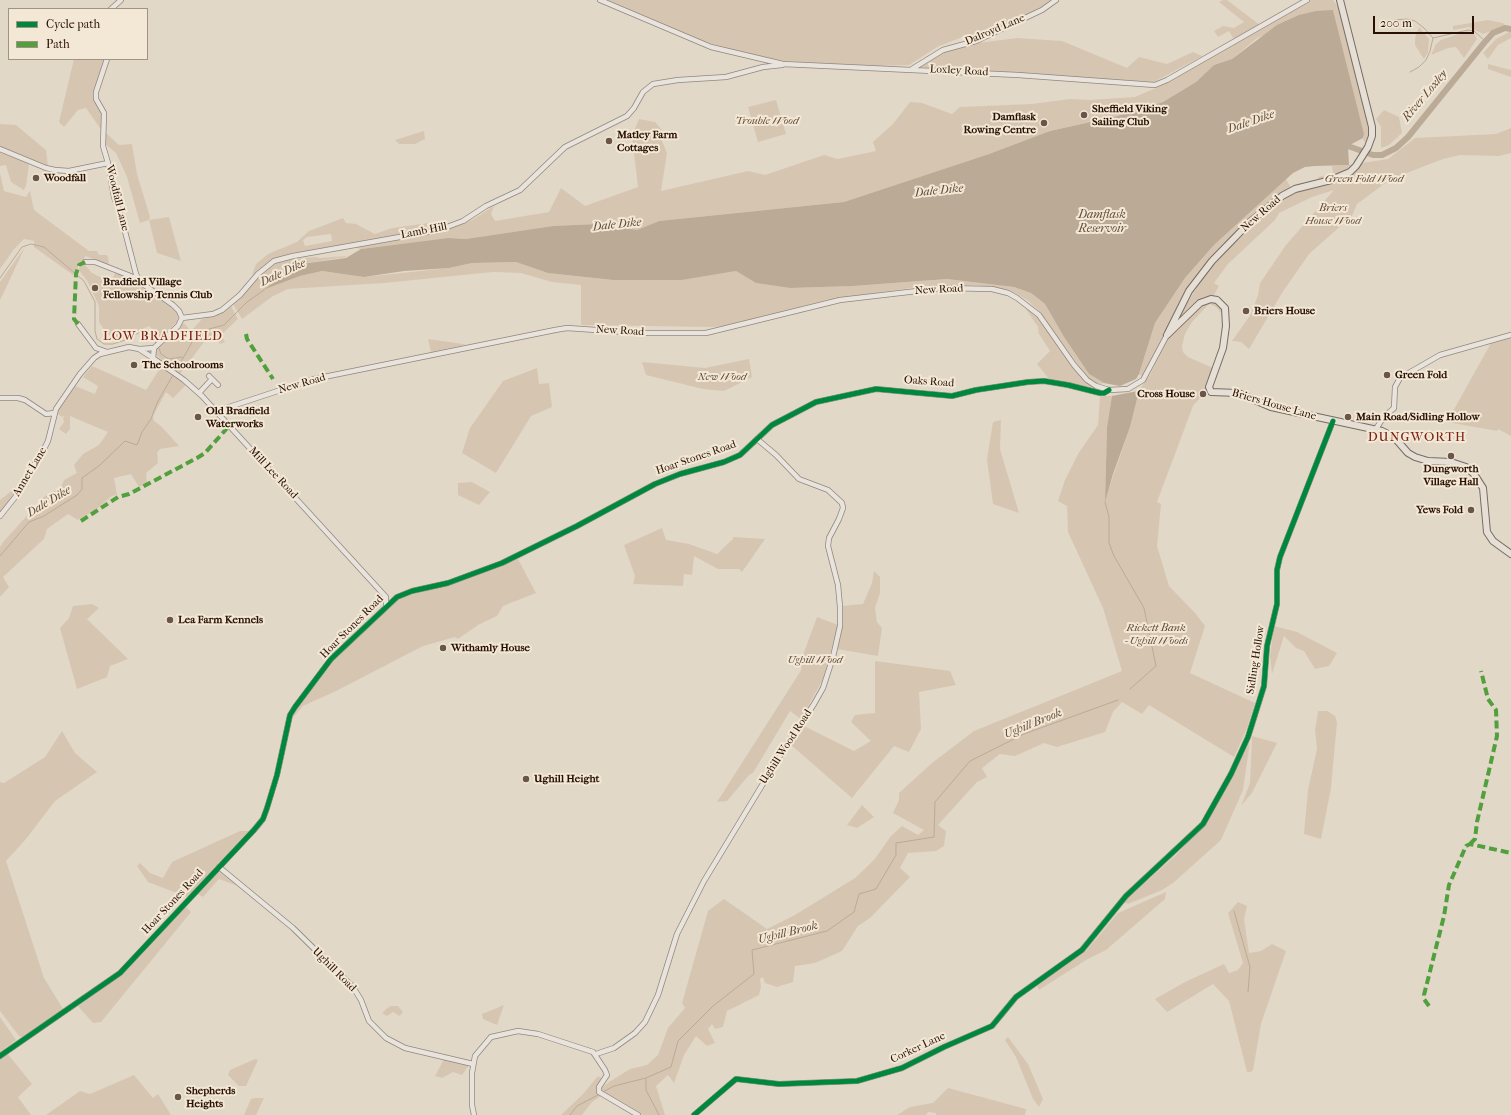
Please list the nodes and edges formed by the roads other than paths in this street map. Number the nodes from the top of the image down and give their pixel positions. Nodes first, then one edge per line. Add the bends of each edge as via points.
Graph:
1 (121, 0) edge
2 (600, 0) edge
3 (1056, 0) edge
4 (1307, 0) edge
5 (1339, 0) edge
6 (113, 8) edge
7 (107, 60) edge
8 (783, 64) junction
9 (912, 69) junction
10 (0, 149) edge
11 (108, 164) junction
12 (85, 262) dead end
13 (138, 279) junction
14 (182, 318) junction
15 (78, 324) dead end
16 (1167, 335) junction
17 (1511, 335) edge
18 (96, 348) junction
19 (154, 348) junction
20 (139, 349) junction
21 (107, 352) junction
22 (94, 358) junction
23 (153, 358) junction
24 (218, 385) dead end
25 (1109, 390) junction
26 (199, 393) junction
27 (0, 398) edge
28 (217, 412) junction
29 (54, 413) junction
30 (46, 414) junction
31 (1333, 421) junction
32 (52, 423) junction
33 (1375, 430) junction
34 (758, 439) junction
35 (0, 516) edge
36 (1511, 554) edge
37 (386, 597) junction
38 (395, 598) junction
39 (386, 607) junction
40 (219, 867) junction
41 (1115, 910) joint
42 (596, 1054) junction
43 (0, 1056) edge
44 (473, 1064) junction
45 (474, 1115) edge
46 (638, 1115) edge
47 (694, 1115) edge

1 - 6 street
2 - 8 street, Loxley Road via 711,47
3 - 9 street, Dalroyd Lane via 1042,10 976,41 943,50
4 - 9 street, Loxley Road via 1156,84
5 - 16 main road, New Road via 1372,127 1371,142 1356,166 1342,176 1294,189 1250,222 1212,261 1193,285
7 - 11 street, Woodfall Lane via 96,99 105,119 102,140
8 - 9 street, Loxley Road
8 - 14 street, Lamb Hill via 726,77 653,84 642,92 627,116 565,147 520,190 486,206 464,221 439,230 274,261 222,310
10 - 11 street via 55,170
11 - 13 street, Woodfall Lane via 114,197
12 - 13 street via 95,262
13 - 14 street via 173,305
14 - 19 street via 178,326
15 - 18 street
16 - 25 street, New Road via 1143,380 1128,389
16 - 31 main road, Briers House Lane via 1200,303 1207,299 1217,300 1225,308 1226,326 1222,348 1209,387 1211,392 1238,393 1271,407
17 - 33 street via 1440,355 1400,378 1395,387 1394,408
18 - 21 street
18 - 22 street
19 - 20 street
19 - 23 street
20 - 21 street via 122,347
20 - 23 street, Mill Lee Road
21 - 22 street
22 - 29 street via 74,382
23 - 26 street, Mill Lee Road
24 - 26 street via 210,378
25 - 28 street, New Road via 1087,380 1039,315 1017,298 992,289 943,288 840,300 706,333 640,333 567,328 555,330 314,379
25 - 34 street, Oaks Road via 1100,393 1044,382 1014,383 952,396 876,389 816,402 780,420
26 - 28 street, Mill Lee Road
27 - 30 street via 25,400
28 - 37 street, Mill Lee Road
29 - 30 street
29 - 32 street, Annet Lane
30 - 32 street
31 - 33 main road
31 - 41 street, Sidling Hollow via 1280,557 1277,570 1277,604 1267,646 1264,686 1242,752 1203,824 1126,896
32 - 35 street, Annet Lane via 44,451 20,491
33 - 36 main road via 1392,436 1415,457 1456,463 1470,470 1480,481 1485,496 1487,532 1495,543
34 - 38 street, Hoar Stones Road via 740,455 655,484 502,564
34 - 42 street, Ughill Wood Road via 799,479 828,490 842,503 839,519 829,538 828,546 838,585 840,607 840,626 833,657 823,688 814,704 701,886 677,934 658,995 645,1022 635,1033 614,1048
37 - 38 street
37 - 39 street
38 - 39 street, Hoar Stones Road
39 - 40 street, Hoar Stones Road via 330,659 295,707 290,715 277,775 263,818
40 - 43 street, Hoar Stones Road via 120,973
40 - 44 street, Ughill Road via 293,928 353,987 369,1021 386,1038 405,1048
41 - 47 street, Corker Lane via 1082,950 1016,997 989,1028 902,1068 857,1081 783,1084 736,1079
42 - 44 street via 538,1034 512,1031 491,1037 478,1051
42 - 46 street via 607,1075 599,1087 601,1093
44 - 45 street

